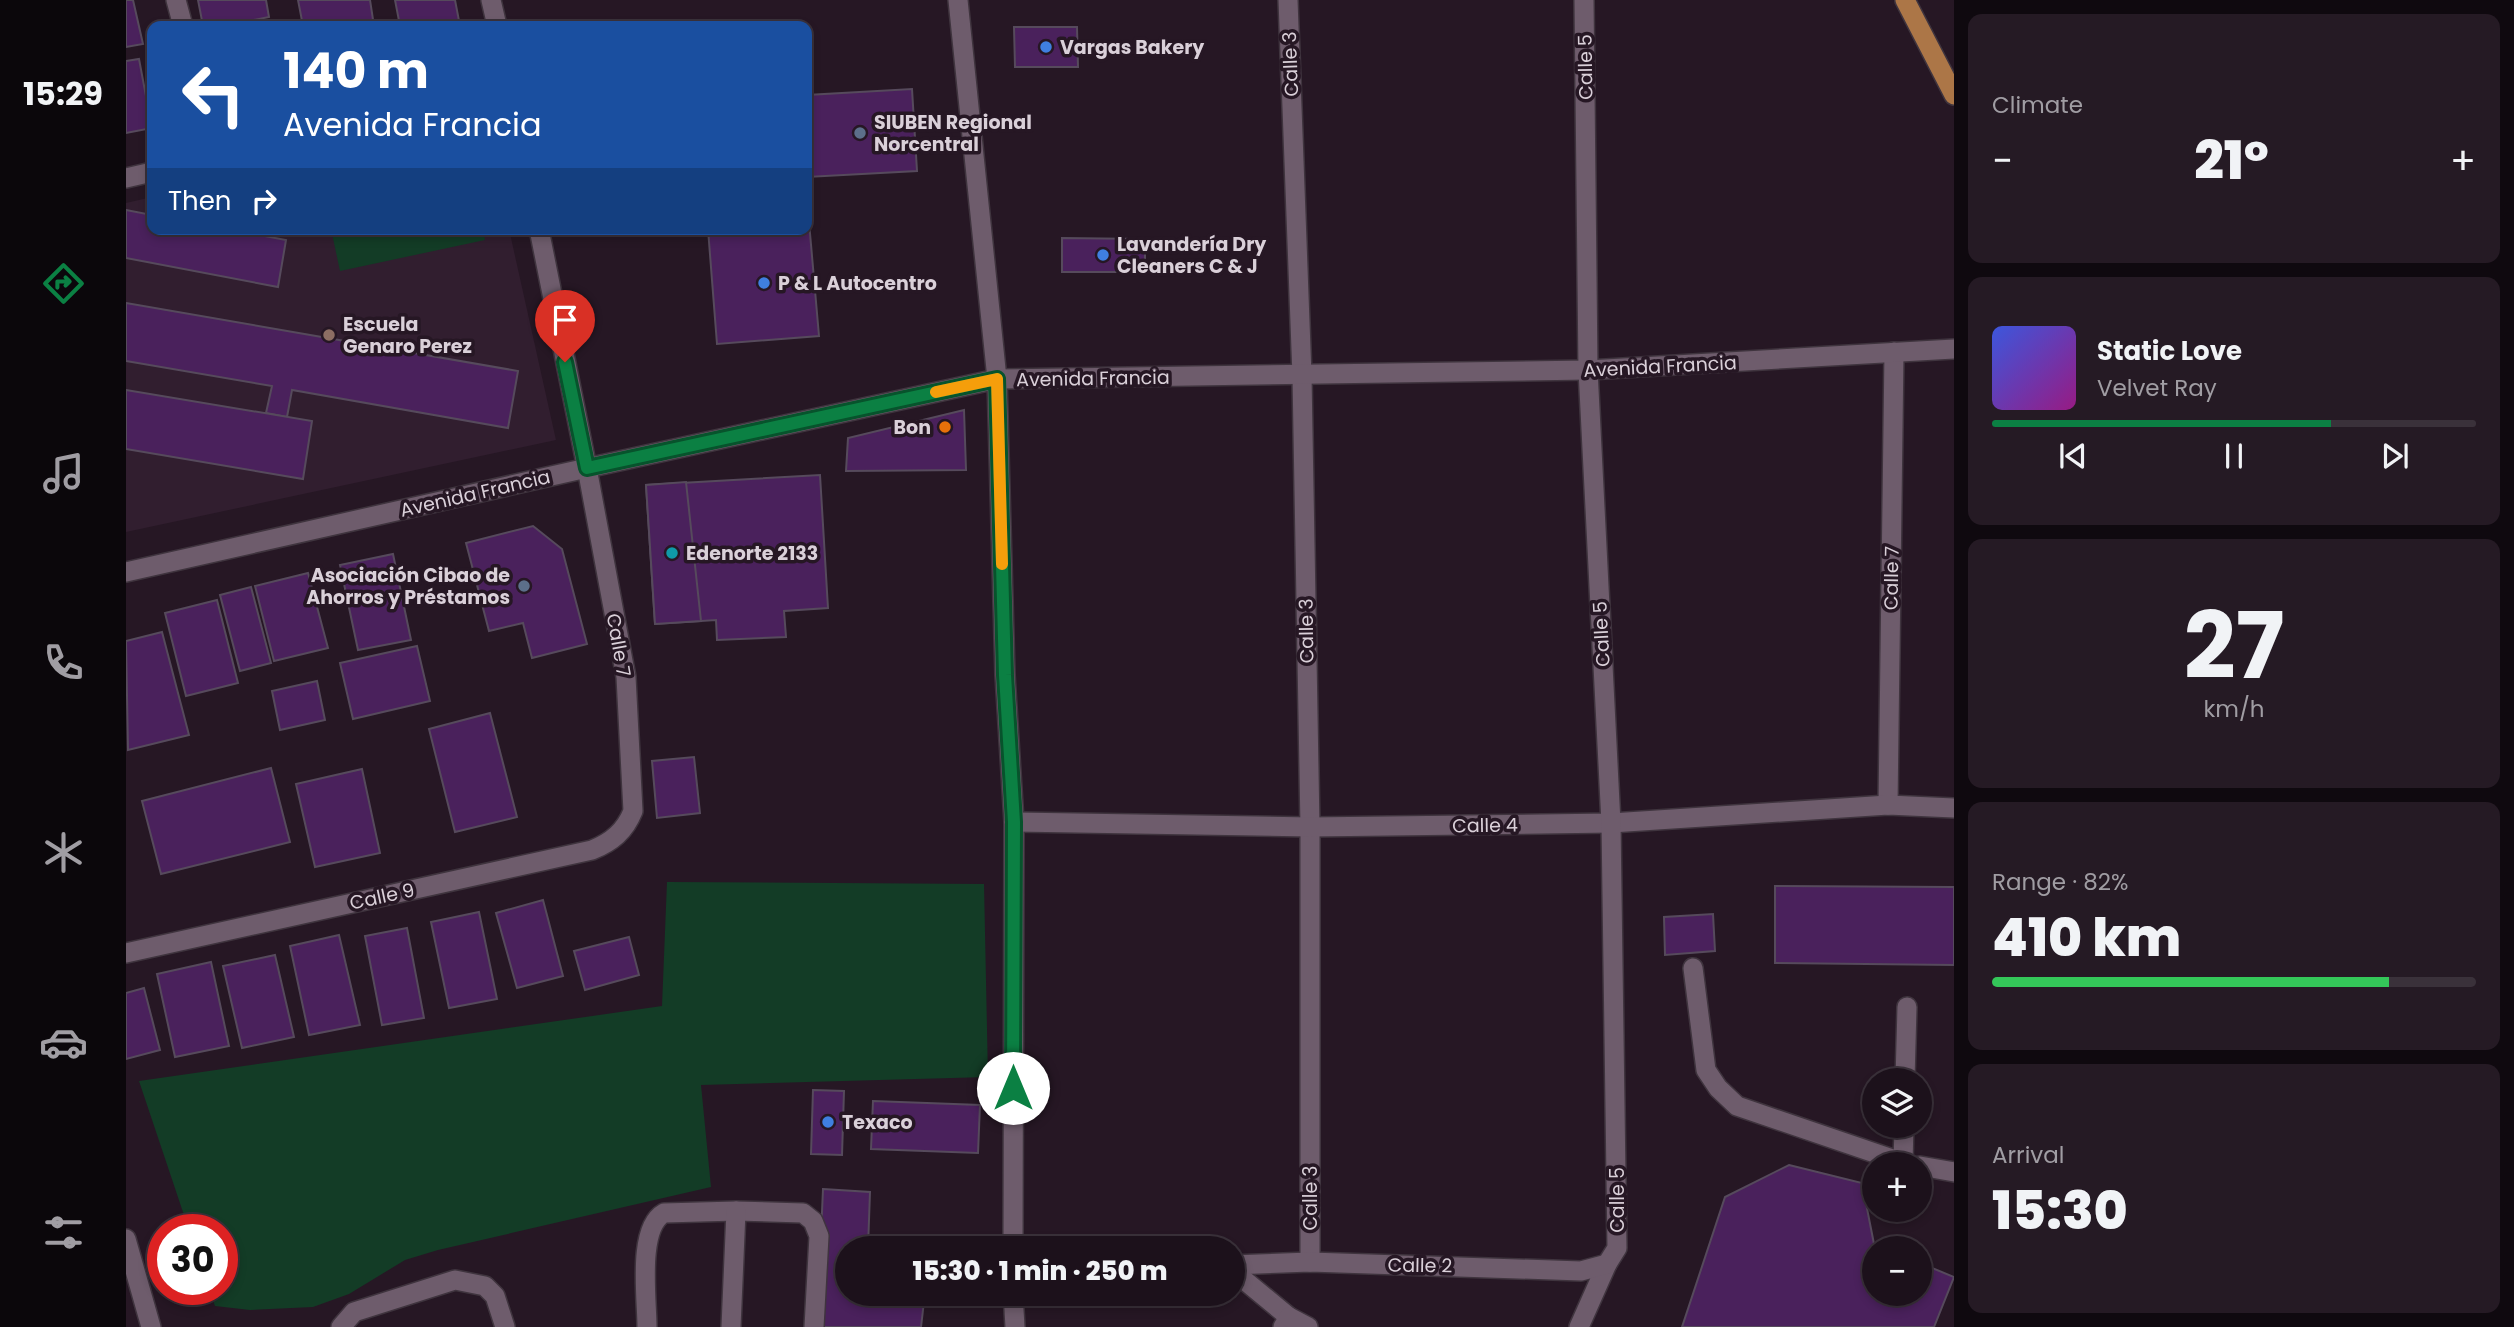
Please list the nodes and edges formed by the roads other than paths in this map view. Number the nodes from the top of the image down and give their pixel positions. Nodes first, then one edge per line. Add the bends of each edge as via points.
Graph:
1 (176, 0) edge
2 (491, 0) edge
3 (958, 0) edge
4 (1288, 0) edge
5 (1584, 0) edge
6 (1905, 0) edge
7 (182, 21) edge
8 (495, 21) edge
9 (1954, 95) edge
10 (147, 173) edge
11 (126, 178) edge
12 (539, 235) edge
13 (1954, 349) edge
14 (1894, 352) junction
15 (1588, 370) junction
16 (1302, 376) junction
17 (997, 379) junction
18 (587, 468) junction
19 (126, 572) edge
20 (1888, 805) junction
21 (1954, 808) edge
22 (1014, 822) junction
23 (629, 823) joint
24 (1611, 823) junction
25 (1310, 827) junction
26 (126, 953) edge
27 (1693, 968) dead end
28 (1907, 1006) dead end
29 (1905, 1068) edge
30 (1873, 1152) edge
31 (1932, 1168) edge
32 (1954, 1172) edge
33 (736, 1211) junction
34 (1013, 1236) edge
35 (126, 1239) edge
36 (1310, 1262) junction
37 (1607, 1264) junction
38 (1245, 1267) edge
39 (1245, 1281) edge
40 (1014, 1306) edge
41 (1286, 1322) edge
42 (151, 1327) edge
43 (341, 1327) edge
44 (505, 1327) edge
45 (647, 1327) edge
46 (731, 1327) edge
47 (814, 1327) edge
48 (1015, 1327) edge
49 (1308, 1327) edge
50 (1579, 1327) edge

1 - 7 street
2 - 8 street
3 - 17 street
4 - 16 street, Calle 3
5 - 15 street, Calle 5
6 - 9 main road
10 - 11 street
12 - 18 street
13 - 14 street, Avenida Francia
14 - 15 street, Avenida Francia
14 - 20 street, Calle 7
15 - 16 street, Avenida Francia
15 - 24 street, Calle 5
16 - 17 street, Avenida Francia
16 - 25 street, Calle 3
17 - 18 street, Avenida Francia
17 - 22 street
18 - 19 street, Avenida Francia
18 - 23 street, Calle 7 via 625,677 633,811
20 - 21 street, Calle 4
20 - 24 street, Calle 4
22 - 25 street, Calle 4
22 - 34 street
23 - 26 street, Calle 9 via 611,843 592,850
24 - 25 street, Calle 4
24 - 37 street, Calle 5 via 1618,1229 1617,1248
25 - 36 street, Calle 3
27 - 30 street via 1706,1070 1718,1088 1737,1106
28 - 29 street
31 - 32 street
33 - 45 street via 657,1217 647,1239
33 - 46 street
33 - 47 street via 803,1213 813,1221 819,1236
35 - 42 street
36 - 37 street, Calle 2 via 1581,1271
36 - 38 street, Calle 2
37 - 50 street, Calle 5
39 - 41 street
40 - 48 street
41 - 49 street
43 - 44 street via 354,1312 455,1280 485,1286 495,1296

